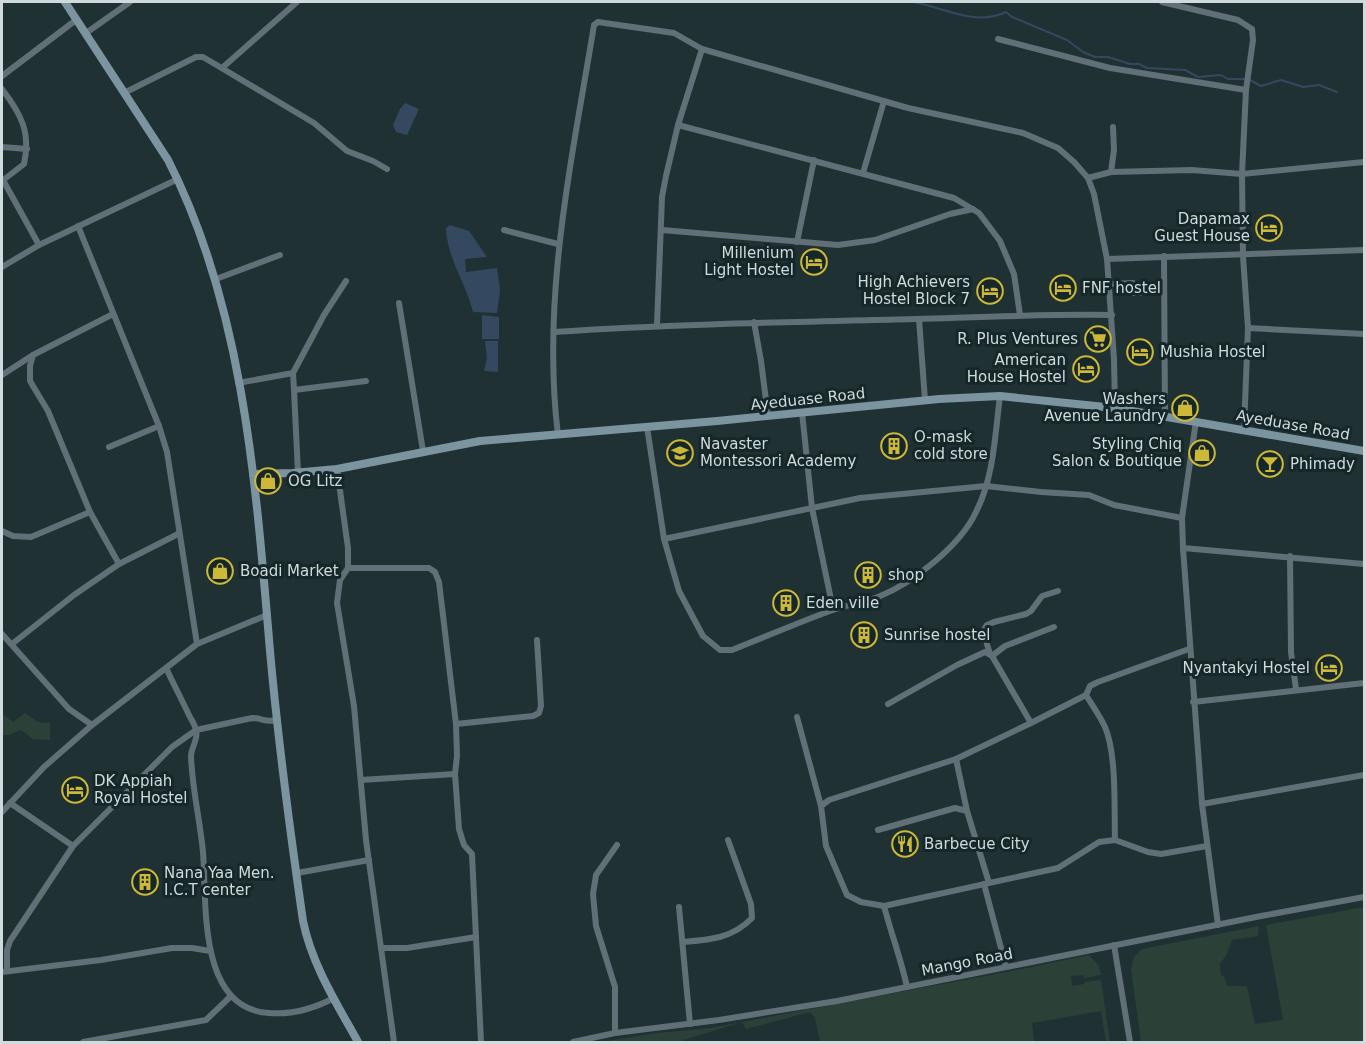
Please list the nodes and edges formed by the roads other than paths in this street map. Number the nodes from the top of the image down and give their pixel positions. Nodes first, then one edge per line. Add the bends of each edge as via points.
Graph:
1 (65, 2) edge
2 (130, 2) edge
3 (297, 2) edge
4 (1161, 2) edge
5 (76, 20) junction
6 (86, 33) junction
7 (998, 39) dead end
8 (702, 49) junction
9 (222, 68) junction
10 (2, 76) edge
11 (2, 89) edge
12 (1246, 90) junction
13 (126, 92) junction
14 (884, 101) junction
15 (678, 125) junction
16 (1113, 127) dead end
17 (2, 147) edge
18 (27, 149) junction
19 (814, 160) junction
20 (1365, 162) edge
21 (387, 170) dead end
22 (1111, 172) junction
23 (863, 173) junction
24 (1242, 174) junction
25 (1088, 178) junction
26 (178, 179) junction
27 (2, 180) edge
28 (973, 208) junction
29 (78, 226) junction
30 (504, 230) dead end
31 (662, 230) junction
32 (796, 242) junction
33 (558, 244) junction
34 (39, 245) junction
35 (1365, 250) edge
36 (280, 255) dead end
37 (1164, 256) junction
38 (1243, 256) junction
39 (1107, 259) junction
40 (2, 267) edge
41 (216, 279) junction
42 (346, 280) dead end
43 (1110, 284) junction
44 (1140, 293) dead end
45 (399, 303) dead end
46 (113, 314) junction
47 (1020, 315) junction
48 (1112, 315) junction
49 (919, 319) junction
50 (754, 322) junction
51 (657, 325) junction
52 (1248, 328) junction
53 (554, 332) junction
54 (1365, 334) edge
55 (33, 355) junction
56 (293, 373) junction
57 (2, 375) edge
58 (366, 381) dead end
59 (238, 383) junction
60 (294, 390) junction
61 (1000, 396) junction
62 (924, 400) junction
63 (1114, 408) junction
64 (802, 412) junction
65 (768, 416) junction
66 (1165, 417) junction
67 (1196, 421) junction
68 (159, 426) junction
69 (647, 427) junction
70 (1244, 429) junction
71 (558, 435) junction
72 (109, 447) dead end
73 (423, 451) junction
74 (1365, 451) edge
75 (337, 469) junction
76 (298, 473) junction
77 (253, 474) junction
78 (986, 486) junction
79 (812, 508) junction
80 (90, 512) junction
81 (1182, 518) junction
82 (2, 531) edge
83 (178, 534) junction
84 (664, 539) junction
85 (1183, 548) junction
86 (1290, 556) junction
87 (119, 564) junction
88 (1365, 564) edge
89 (348, 568) junction
90 (1058, 591) dead end
91 (833, 609) junction
92 (267, 615) junction
93 (1054, 627) dead end
94 (2, 634) edge
95 (537, 640) dead end
96 (12, 644) junction
97 (196, 644) junction
98 (1189, 649) junction
99 (991, 655) junction
100 (166, 668) junction
101 (1365, 682) edge
102 (1296, 689) junction
103 (1086, 694) junction
104 (1193, 702) junction
105 (888, 704) dead end
106 (797, 717) dead end
107 (278, 720) junction
108 (1031, 723) junction
109 (456, 724) junction
110 (92, 725) junction
111 (196, 730) junction
112 (956, 759) junction
113 (455, 774) junction
114 (1365, 775) edge
115 (361, 780) junction
116 (10, 803) junction
117 (1202, 804) junction
118 (821, 806) junction
119 (967, 811) junction
120 (2, 812) edge
121 (878, 830) dead end
122 (728, 840) dead end
123 (1115, 840) junction
124 (73, 846) junction
125 (617, 846) dead end
126 (1207, 846) junction
127 (369, 860) junction
128 (297, 873) junction
129 (987, 884) junction
130 (1365, 897) edge
131 (884, 906) junction
132 (679, 907) dead end
133 (1218, 925) junction
134 (476, 937) junction
135 (683, 942) junction
136 (1114, 945) junction
137 (383, 948) junction
138 (210, 951) junction
139 (1006, 967) junction
140 (4, 972) edge
141 (907, 987) junction
142 (231, 996) junction
143 (334, 998) junction
144 (690, 1024) junction
145 (615, 1033) junction
146 (83, 1042) edge
147 (358, 1042) edge
148 (394, 1042) edge
149 (481, 1042) edge
150 (573, 1042) edge
151 (1130, 1042) edge

1 - 5 street
2 - 6 street
3 - 9 street
4 - 12 street via 1238,20 1252,29
5 - 6 street
5 - 10 street
6 - 13 street
7 - 12 street via 1110,68
8 - 14 street
8 - 15 street
8 - 33 street via 674,33 596,23
9 - 13 street via 196,57
9 - 21 street via 314,123 347,151
11 - 18 street via 21,117
12 - 24 street
13 - 26 street
14 - 23 street
14 - 25 street via 1042,140 1058,148
15 - 19 street
15 - 31 street via 666,176
16 - 22 street
17 - 18 street
18 - 27 street via 24,164
19 - 23 street
19 - 32 street
20 - 24 street
22 - 24 street via 1191,170
22 - 25 street
23 - 28 street via 954,198
24 - 38 street
25 - 39 street
26 - 29 street
26 - 41 street
27 - 34 street
28 - 32 street via 868,241 832,245
28 - 47 street via 1000,241 1014,274
29 - 34 street
29 - 46 street
30 - 33 street
31 - 32 street
31 - 51 street
33 - 53 street
34 - 40 street
35 - 38 street
36 - 41 street
37 - 38 street
37 - 39 street
37 - 66 street
38 - 52 street
39 - 43 street
41 - 59 street
42 - 56 street
43 - 44 street via 1133,283 1134,293
43 - 48 street
45 - 73 street
46 - 55 street
46 - 68 street
47 - 48 street
47 - 49 street
48 - 63 street
49 - 50 street
49 - 62 street
50 - 51 street
50 - 65 street
51 - 53 street
52 - 54 street
52 - 70 street
53 - 71 street
55 - 57 street
55 - 80 street via 30,381 48,411
56 - 59 street
56 - 60 street
58 - 60 street
59 - 77 street
60 - 76 street
61 - 62 street, Ayeduase Road
61 - 63 street, Ayeduase Road
61 - 78 street
62 - 64 street, Ayeduase Road
63 - 66 street, Ayeduase Road
64 - 65 street, Ayeduase Road
64 - 79 street
65 - 69 street, Ayeduase Road
66 - 67 street, Ayeduase Road
67 - 70 street, Ayeduase Road
67 - 81 street
68 - 72 street
68 - 83 street via 172,478
69 - 71 street, Ayeduase Road
69 - 84 street
70 - 74 street, Ayeduase Road
71 - 73 street, Ayeduase Road via 480,441
73 - 75 street, Ayeduase Road
75 - 76 street, Ayeduase Road
75 - 89 street
76 - 77 street, Ayeduase Road
77 - 92 street
78 - 79 street via 860,498
78 - 81 street via 1089,495 1114,505
78 - 91 street via 969,525 938,558 894,590
79 - 84 street
79 - 91 street
80 - 82 street via 31,537 14,537
80 - 87 street
81 - 85 street
83 - 87 street
83 - 97 street
84 - 91 street via 679,591 703,636 720,650 732,650
85 - 86 street
85 - 98 street
86 - 88 street
86 - 102 street via 1291,652
87 - 96 street
89 - 109 street via 417,566 435,572 442,593
89 - 115 street via 340,580 338,603
90 - 99 street via 1042,596 1026,614 987,625 983,631
92 - 97 street
92 - 107 street
93 - 99 street
94 - 96 street
95 - 109 street via 539,713
96 - 110 street via 69,708
97 - 100 street
98 - 103 street via 1098,682
98 - 104 street
99 - 105 street via 982,652
99 - 108 street
100 - 110 street
100 - 111 street
101 - 102 street
102 - 104 street
103 - 108 street
103 - 123 street via 1108,737
104 - 117 street
106 - 118 street
107 - 111 street via 252,718
107 - 128 street
108 - 112 street
109 - 113 street
110 - 116 street
111 - 124 street via 165,754
111 - 138 street via 191,756
112 - 118 street via 829,800
112 - 119 street
113 - 115 street
113 - 134 street via 459,829 472,854
114 - 117 street
115 - 127 street
116 - 120 street
116 - 124 street
117 - 126 street
118 - 131 street via 826,846 847,895
119 - 121 street via 955,808
119 - 129 street
122 - 135 street via 752,918 734,933
123 - 126 street via 1161,854
123 - 129 street via 1099,842 1058,868
124 - 140 street via 14,932
125 - 145 street via 596,875 593,894 596,926 615,987
126 - 133 street
127 - 128 street
127 - 137 street
128 - 143 street via 306,938
129 - 131 street
129 - 139 street
130 - 133 street, Mango Road
131 - 141 street
132 - 135 street
133 - 136 street, Mango Road
134 - 137 street
134 - 149 street
135 - 144 street
136 - 139 street, Mango Road
136 - 151 street
137 - 148 street
138 - 140 street via 172,948
138 - 142 street via 215,970
139 - 141 street, Mango Road
141 - 144 street, Mango Road
142 - 143 street via 246,1008 272,1013 315,1008
142 - 146 street via 206,1020
143 - 147 street
144 - 145 street, Mango Road
145 - 150 street, Mango Road

